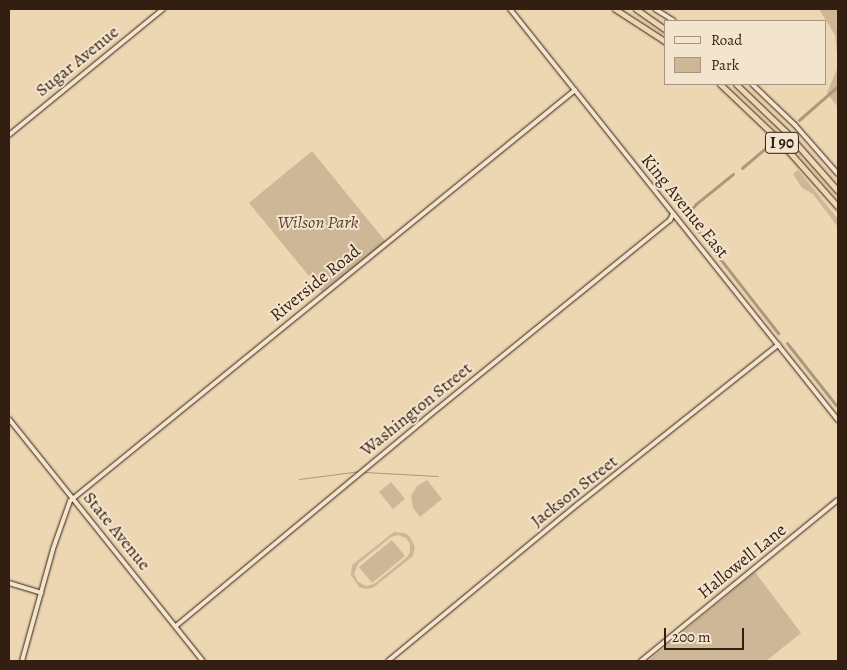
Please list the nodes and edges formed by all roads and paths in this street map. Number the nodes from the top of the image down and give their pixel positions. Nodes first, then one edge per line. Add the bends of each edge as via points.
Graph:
1 (163, 9) edge
2 (510, 9) edge
3 (615, 9) edge
4 (636, 9) edge
5 (655, 9) edge
6 (672, 20) edge
7 (664, 29) edge
8 (664, 41) edge
9 (721, 85) edge
10 (737, 85) edge
11 (753, 85) edge
12 (575, 90) junction
13 (9, 135) edge
14 (838, 174) edge
15 (838, 191) edge
16 (838, 207) edge
17 (674, 214) junction
18 (778, 345) junction
19 (9, 419) edge
20 (838, 420) edge
21 (72, 498) junction
22 (838, 500) edge
23 (9, 583) edge
24 (41, 593) junction
25 (176, 626) junction
26 (22, 661) edge
27 (203, 661) edge
28 (388, 661) edge
29 (641, 661) edge

1 - 13 street, Sugar Avenue
2 - 12 street, King Avenue East
3 - 8 highway
4 - 7 highway
5 - 6 street
9 - 16 highway, I 90 via 777,138
10 - 15 highway, I 90 via 786,132
11 - 14 street via 795,125
12 - 17 street, King Avenue East
12 - 21 street, Riverside Road via 123,460
17 - 18 street, King Avenue East
17 - 25 street, Washington Street
18 - 20 street, King Avenue East
18 - 28 street, Jackson Street
19 - 21 street, State Avenue
21 - 24 street via 67,504
21 - 25 street, State Avenue
22 - 29 street, Hallowell Lane
23 - 24 street
24 - 26 street
25 - 27 street, State Avenue

